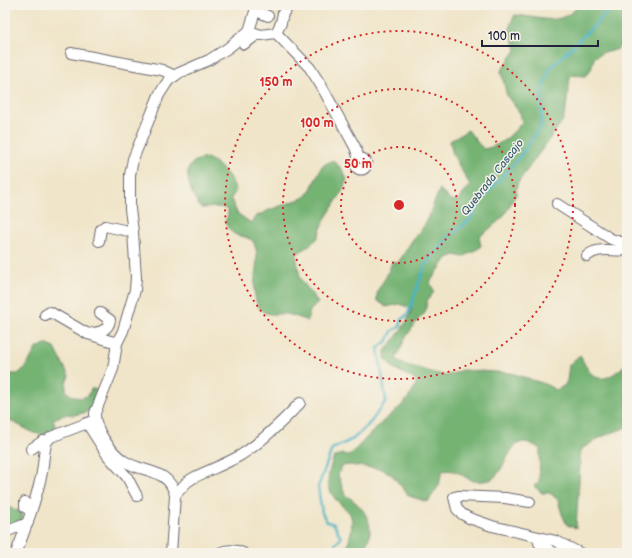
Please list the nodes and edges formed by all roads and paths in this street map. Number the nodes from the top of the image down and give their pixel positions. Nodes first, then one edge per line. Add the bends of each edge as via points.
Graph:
1 (290, 5) edge
2 (257, 8) edge
3 (268, 16) dead end
4 (252, 32) junction
5 (276, 33) junction
6 (244, 44) dead end
7 (71, 53) dead end
8 (175, 76) junction
9 (359, 159) dead end
10 (557, 204) dead end
11 (133, 232) junction
12 (99, 241) dead end
13 (627, 244) edge
14 (627, 250) edge
15 (587, 256) dead end
16 (100, 313) dead end
17 (45, 316) dead end
18 (88, 334) junction
19 (117, 343) junction
20 (300, 403) dead end
21 (91, 422) junction
22 (47, 441) junction
23 (32, 449) dead end
24 (175, 495) junction
25 (136, 496) dead end
26 (25, 502) dead end
27 (530, 502) dead end
28 (32, 511) junction
29 (28, 523) junction
30 (5, 532) edge
31 (539, 543) dead end
32 (16, 553) edge
33 (171, 553) edge
34 (219, 553) edge
35 (243, 553) edge
36 (568, 553) edge
37 (580, 553) edge

1 - 5 street via 283,13
2 - 3 street
2 - 4 street
4 - 5 street via 261,35
4 - 6 street via 254,37
4 - 8 street via 209,60
5 - 9 street via 310,68 322,86
7 - 8 street via 162,70
8 - 11 street via 159,95 133,159 130,175 130,209
10 - 13 street via 611,239
11 - 12 street via 105,226 101,229
11 - 19 street via 135,290
14 - 15 street via 598,250
16 - 18 street via 110,320 109,325 104,330
17 - 18 street via 50,312
18 - 19 street
19 - 21 street via 113,369
20 - 24 street via 252,448 193,478
21 - 22 street via 51,437
21 - 24 street via 124,461 161,475 168,480
21 - 25 street via 108,456 127,477
22 - 23 street
22 - 28 street
24 - 33 street
26 - 28 street via 24,507
27 - 37 street via 487,496 454,497 457,509 469,518 556,541
28 - 29 street
29 - 30 street
29 - 32 street
31 - 36 street via 554,553
34 - 35 street via 232,550

